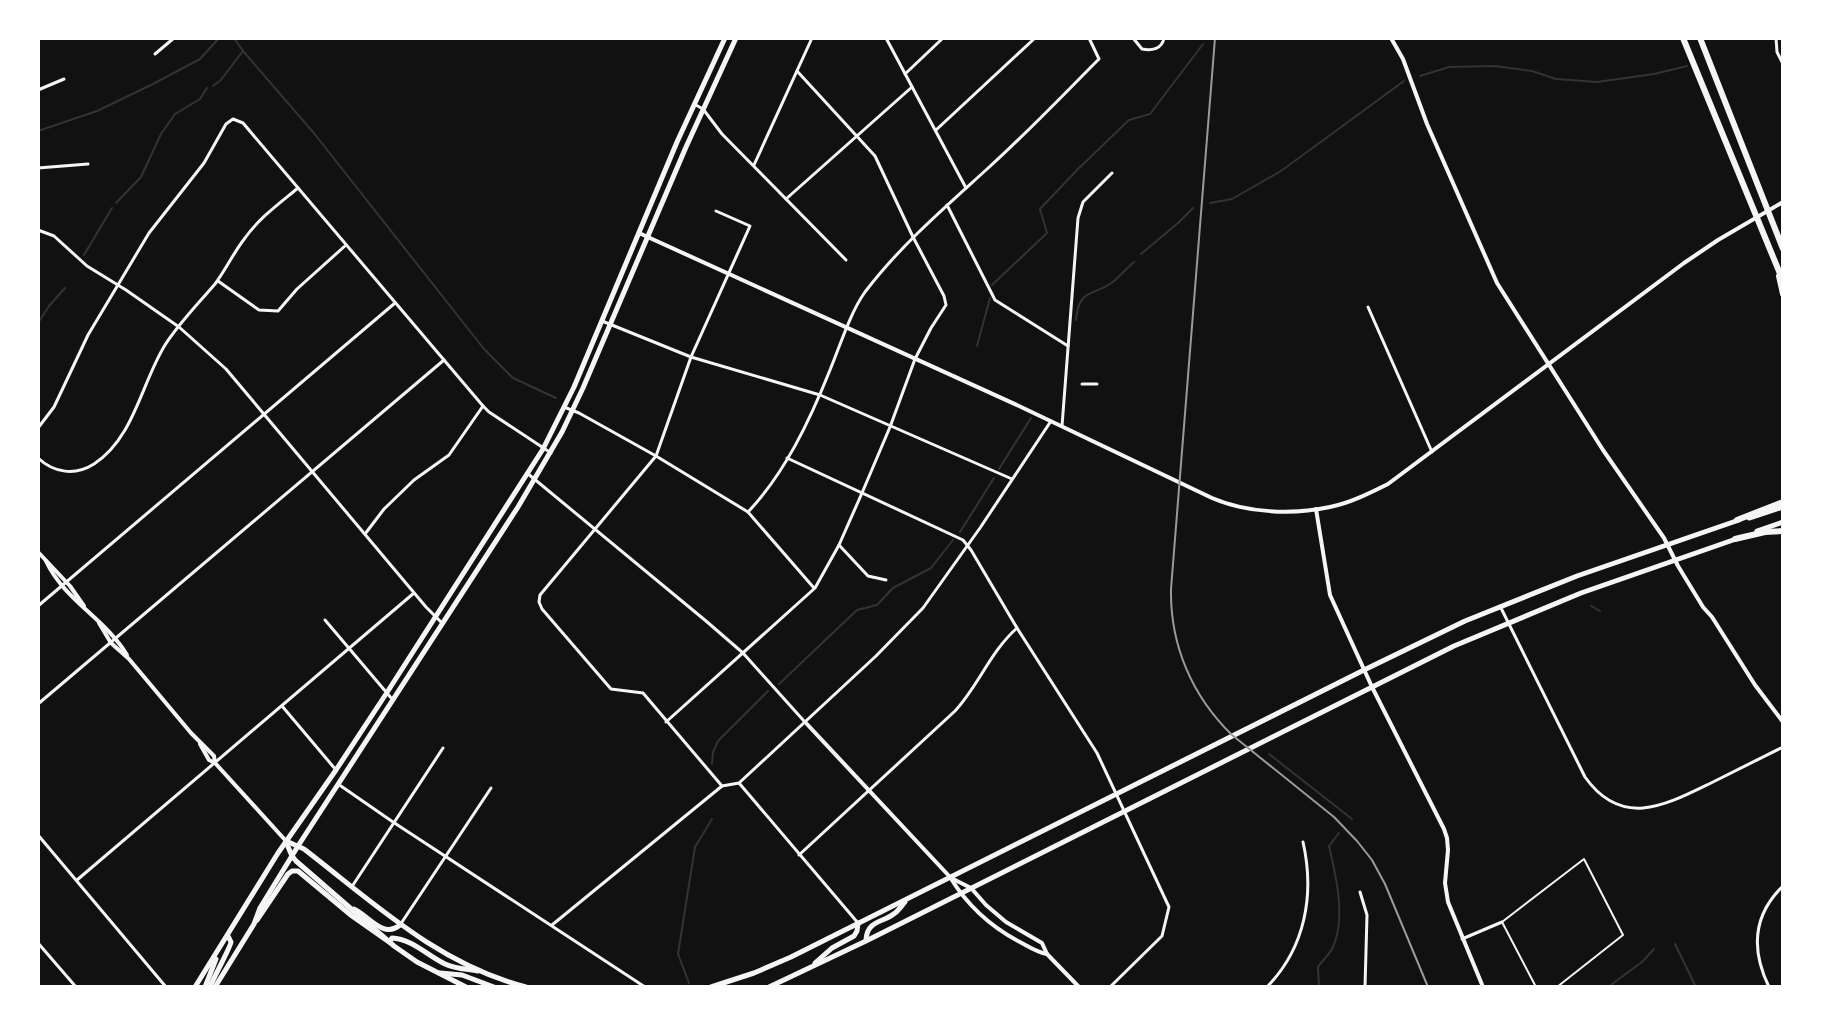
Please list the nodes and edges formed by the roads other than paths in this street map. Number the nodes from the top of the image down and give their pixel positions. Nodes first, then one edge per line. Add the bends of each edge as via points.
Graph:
1 (174, 38) edge
2 (725, 38) edge
3 (736, 38) edge
4 (812, 38) edge
5 (886, 38) edge
6 (943, 38) edge
7 (1035, 38) edge
8 (1089, 38) edge
9 (1133, 38) edge
10 (1164, 38) edge
11 (1391, 38) edge
12 (1683, 38) edge
13 (1700, 38) edge
14 (1776, 38) edge
15 (155, 54) dead end
16 (1783, 64) edge
17 (797, 71) junction
18 (905, 74) junction
19 (64, 79) dead end
20 (912, 87) junction
21 (38, 90) edge
22 (694, 104) junction
23 (703, 109) junction
24 (936, 130) junction
25 (857, 135) junction
26 (88, 164) dead end
27 (754, 165) junction
28 (38, 168) edge
29 (1112, 173) dead end
30 (298, 188) junction
31 (966, 188) junction
32 (786, 199) junction
33 (1783, 202) edge
34 (947, 205) junction
35 (716, 211) dead end
36 (1768, 211) junction
37 (1757, 216) junction
38 (38, 230) edge
39 (639, 233) junction
40 (647, 237) junction
41 (913, 237) junction
42 (346, 245) junction
43 (1783, 249) edge
44 (846, 260) dead end
45 (1775, 261) junction
46 (729, 274) junction
47 (217, 281) junction
48 (1783, 281) edge
49 (117, 285) junction
50 (1783, 294) edge
51 (395, 303) junction
52 (1368, 307) dead end
53 (602, 321) junction
54 (610, 325) junction
55 (179, 327) junction
56 (847, 329) junction
57 (1068, 346) junction
58 (691, 357) junction
59 (915, 359) junction
60 (444, 360) junction
61 (1549, 363) junction
62 (1082, 384) dead end
63 (1097, 384) dead end
64 (820, 395) junction
65 (483, 406) junction
66 (564, 407) junction
67 (573, 412) junction
68 (264, 414) junction
69 (1051, 421) junction
70 (1062, 426) junction
71 (890, 427) junction
72 (38, 428) edge
73 (543, 449) junction
74 (1432, 452) junction
75 (551, 453) junction
76 (656, 456) junction
77 (38, 458) edge
78 (787, 458) junction
79 (313, 471) junction
80 (527, 473) junction
81 (535, 480) junction
82 (1012, 480) junction
83 (862, 493) junction
84 (1783, 505) edge
85 (1316, 509) junction
86 (748, 512) junction
87 (1737, 520) joint
88 (1783, 522) edge
89 (596, 529) junction
90 (1783, 531) edge
91 (365, 535) junction
92 (1735, 539) junction
93 (1667, 544) junction
94 (839, 545) junction
95 (968, 545) junction
96 (38, 552) edge
97 (1674, 560) junction
98 (886, 580) dead end
99 (64, 583) junction
100 (815, 588) junction
101 (414, 593) junction
102 (38, 606) edge
103 (1500, 606) junction
104 (435, 617) junction
105 (325, 620) dead end
106 (443, 623) junction
107 (1507, 623) junction
108 (1017, 628) junction
109 (114, 641) junction
110 (348, 649) junction
111 (743, 653) junction
112 (1364, 670) junction
113 (1372, 687) junction
114 (386, 694) junction
115 (393, 700) junction
116 (38, 704) edge
117 (282, 706) junction
118 (666, 722) junction
119 (805, 722) junction
120 (1783, 722) edge
121 (1783, 747) edge
122 (443, 748) dead end
123 (215, 763) junction
124 (336, 770) junction
125 (739, 783) junction
126 (338, 784) junction
127 (722, 786) junction
128 (491, 788) dead end
129 (868, 791) junction
130 (1116, 794) junction
131 (1123, 811) junction
132 (393, 822) junction
133 (39, 839) edge
134 (286, 841) junction
135 (1303, 842) dead end
136 (298, 846) junction
137 (799, 855) junction
138 (292, 856) junction
139 (447, 857) junction
140 (950, 877) junction
141 (77, 880) junction
142 (352, 886) junction
143 (1783, 886) edge
144 (971, 888) junction
145 (1360, 892) dead end
146 (960, 893) junction
147 (908, 898) junction
148 (346, 905) junction
149 (1502, 922) junction
150 (858, 923) junction
151 (254, 924) junction
152 (400, 925) junction
153 (552, 925) junction
154 (228, 936) junction
155 (1462, 939) junction
156 (866, 941) junction
157 (389, 942) junction
158 (38, 943) edge
159 (221, 947) junction
160 (1047, 954) junction
161 (809, 969) junction
162 (478, 971) junction
163 (435, 972) junction
164 (502, 985) edge
165 (732, 985) edge
166 (76, 987) edge
167 (166, 987) edge
168 (195, 987) edge
169 (210, 987) edge
170 (466, 987) edge
171 (526, 987) edge
172 (645, 987) edge
173 (711, 987) edge
174 (769, 987) edge
175 (1079, 987) edge
176 (1110, 987) edge
177 (1267, 987) edge
178 (1365, 987) edge
179 (1483, 987) edge
180 (1536, 987) edge
181 (1557, 987) edge
182 (1769, 987) edge

1 - 15 street
2 - 22 main road
3 - 23 main road
4 - 17 street
5 - 18 street
6 - 18 street
7 - 24 street
8 - 31 street via 1099,59
9 - 10 street via 1151,51
11 - 61 street via 1497,283
12 - 37 highway
13 - 36 highway
14 - 16 street
17 - 25 street
17 - 27 street
18 - 20 street
19 - 21 street
20 - 24 street
20 - 25 street
22 - 23 street
22 - 39 main road
23 - 27 street
23 - 40 main road
24 - 31 street
25 - 32 street
25 - 41 street via 875,156
26 - 28 street
27 - 32 street
29 - 57 street via 1083,202 1078,218
30 - 42 street
30 - 47 street via 246,236
30 - 49 street via 243,123 233,119
31 - 34 street
32 - 44 street
33 - 36 street
34 - 41 street
34 - 57 street via 995,300
35 - 46 street via 750,226
36 - 37 street
36 - 43 highway
37 - 45 highway
37 - 61 street
38 - 49 street via 54,236
39 - 40 street
39 - 53 main road
40 - 46 street
40 - 54 main road
41 - 56 street via 865,293
41 - 59 street via 946,300
42 - 47 street via 278,311 259,310
42 - 51 street
45 - 48 highway
45 - 50 highway
46 - 56 street
46 - 58 street
47 - 55 street
49 - 55 street
49 - 72 street
51 - 60 street
51 - 68 street
52 - 74 street
53 - 54 street
53 - 66 main road
54 - 58 street
54 - 67 main road
55 - 68 street via 226,369
55 - 77 street via 126,429 95,463 70,472
56 - 59 street
56 - 64 street
57 - 70 street
58 - 64 street
58 - 76 street
59 - 69 street
59 - 71 street
60 - 65 street
60 - 79 street
61 - 74 street
61 - 93 street
62 - 63 street
64 - 71 street
64 - 78 street
65 - 73 street
65 - 91 street via 449,455 414,480
66 - 67 street
66 - 73 main road
67 - 75 main road
67 - 76 street
68 - 79 street
68 - 99 street
69 - 70 street
69 - 82 street
70 - 85 street via 1225,504
71 - 82 street
71 - 83 street
73 - 75 street
73 - 80 main road
74 - 85 street via 1377,490
75 - 81 main road
76 - 86 street
76 - 89 street
78 - 83 street
78 - 86 street
79 - 91 street
79 - 109 street
80 - 81 street
80 - 104 main road
81 - 89 street
81 - 106 main road
82 - 95 street
83 - 94 street
83 - 95 street
84 - 87 highway
85 - 112 street via 1330,595
86 - 100 street
87 - 93 main road
88 - 92 main road
89 - 111 street
89 - 118 street via 539,602 611,689 643,693
90 - 92 highway
91 - 101 street
92 - 97 main road
93 - 97 street
93 - 103 main road
94 - 98 street via 868,576
94 - 100 street
95 - 108 street
95 - 119 street via 916,616
96 - 99 street
97 - 107 main road
97 - 120 street
99 - 102 street
99 - 109 street
100 - 111 street
101 - 104 street
101 - 110 street
103 - 107 street
103 - 112 main road
104 - 106 street
104 - 114 main road
105 - 110 street
106 - 115 main road
107 - 113 main road
107 - 121 street via 1585,777 1611,801 1657,807
108 - 129 street via 955,711
108 - 130 street via 1097,753
109 - 116 street
109 - 123 street
110 - 114 street
110 - 117 street
111 - 118 street
111 - 119 street
112 - 113 street
112 - 130 main road
113 - 131 main road
113 - 155 street via 1447,838 1446,891
114 - 115 street
114 - 124 main road
115 - 126 main road
117 - 123 street
117 - 124 street
118 - 127 street
119 - 125 street
119 - 129 street
122 - 132 street
123 - 134 street
123 - 141 street
124 - 134 main road
125 - 127 street
125 - 137 street
126 - 132 street
126 - 136 main road
127 - 153 street
128 - 139 street
129 - 137 street
129 - 140 street
130 - 131 street
130 - 140 main road
131 - 144 main road
131 - 176 street via 1169,907 1162,936
132 - 139 street
132 - 142 street
133 - 141 street
134 - 136 main road
134 - 138 main road
134 - 154 main road
135 - 177 street via 1306,915 1292,953
136 - 138 main road
136 - 142 main road
137 - 150 street
138 - 148 main road
138 - 151 main road
139 - 152 street
139 - 153 street
140 - 144 street
140 - 146 street
140 - 147 main road
141 - 167 street
142 - 152 main road
143 - 182 street via 1764,910 1757,932 1757,957
144 - 146 main road
144 - 160 street via 1006,922 1042,943
145 - 178 street via 1367,922
146 - 156 main road
146 - 160 street via 994,927
147 - 150 main road
147 - 156 main road via 895,913 871,925
148 - 152 main road via 382,929
148 - 157 main road
149 - 155 street
149 - 180 lane
149 - 181 lane via 1584,859 1623,935
150 - 161 main road via 854,936
150 - 165 main road
151 - 157 main road via 286,876 296,870
151 - 169 main road
152 - 162 main road
153 - 172 street
154 - 159 main road
154 - 169 main road via 230,947
155 - 179 street
156 - 161 main road
157 - 162 main road via 400,939 449,966
157 - 163 main road
158 - 166 street
159 - 168 main road
159 - 169 main road
160 - 175 street
161 - 174 main road
162 - 164 main road
163 - 164 main road
163 - 170 main road
164 - 171 main road
165 - 173 main road

